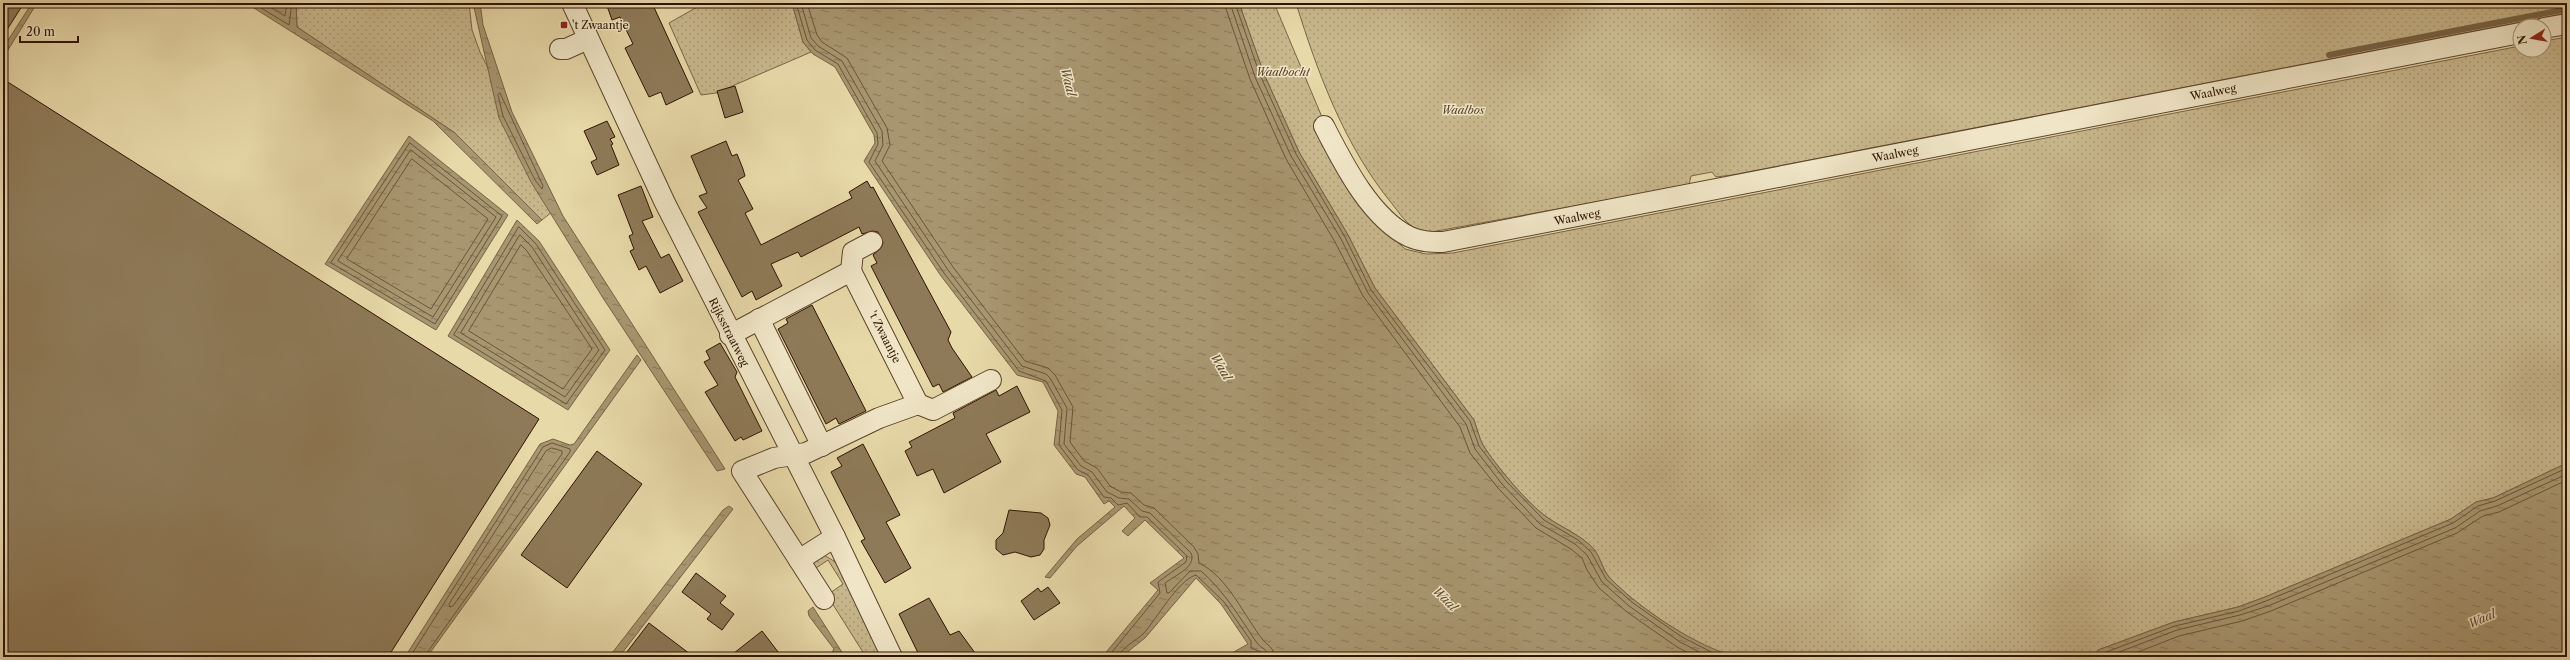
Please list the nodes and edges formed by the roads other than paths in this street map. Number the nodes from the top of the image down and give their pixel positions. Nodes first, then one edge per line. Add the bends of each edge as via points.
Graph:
1 (572, 3) edge
2 (2567, 24) edge
3 (2552, 27) edge
4 (2512, 35) edge
5 (588, 39) junction
6 (560, 49) dead end
7 (1324, 126) dead end
8 (872, 242) dead end
9 (851, 271) junction
10 (759, 319) junction
11 (730, 335) junction
12 (991, 380) dead end
13 (918, 404) junction
14 (822, 446) junction
15 (792, 455) junction
16 (835, 537) junction
17 (799, 560) junction
18 (824, 599) dead end
19 (892, 657) edge

1 - 5 street, Rijksstraatweg
2 - 3 street
4 - 7 street, Waalweg via 1443,242 1422,241 1409,237 1375,209 1346,166
5 - 6 street via 566,49
5 - 11 street, Rijksstraatweg
8 - 9 street via 853,252
9 - 10 street
9 - 13 street, 't Zwaantje
10 - 11 street
10 - 14 street
11 - 15 street, Rijksstraatweg
12 - 13 street via 934,410
13 - 14 street via 878,418
14 - 15 street
15 - 16 street, Rijksstraatweg
15 - 17 street via 774,458 742,471
16 - 17 street
16 - 19 street, Rijksstraatweg
17 - 18 street

